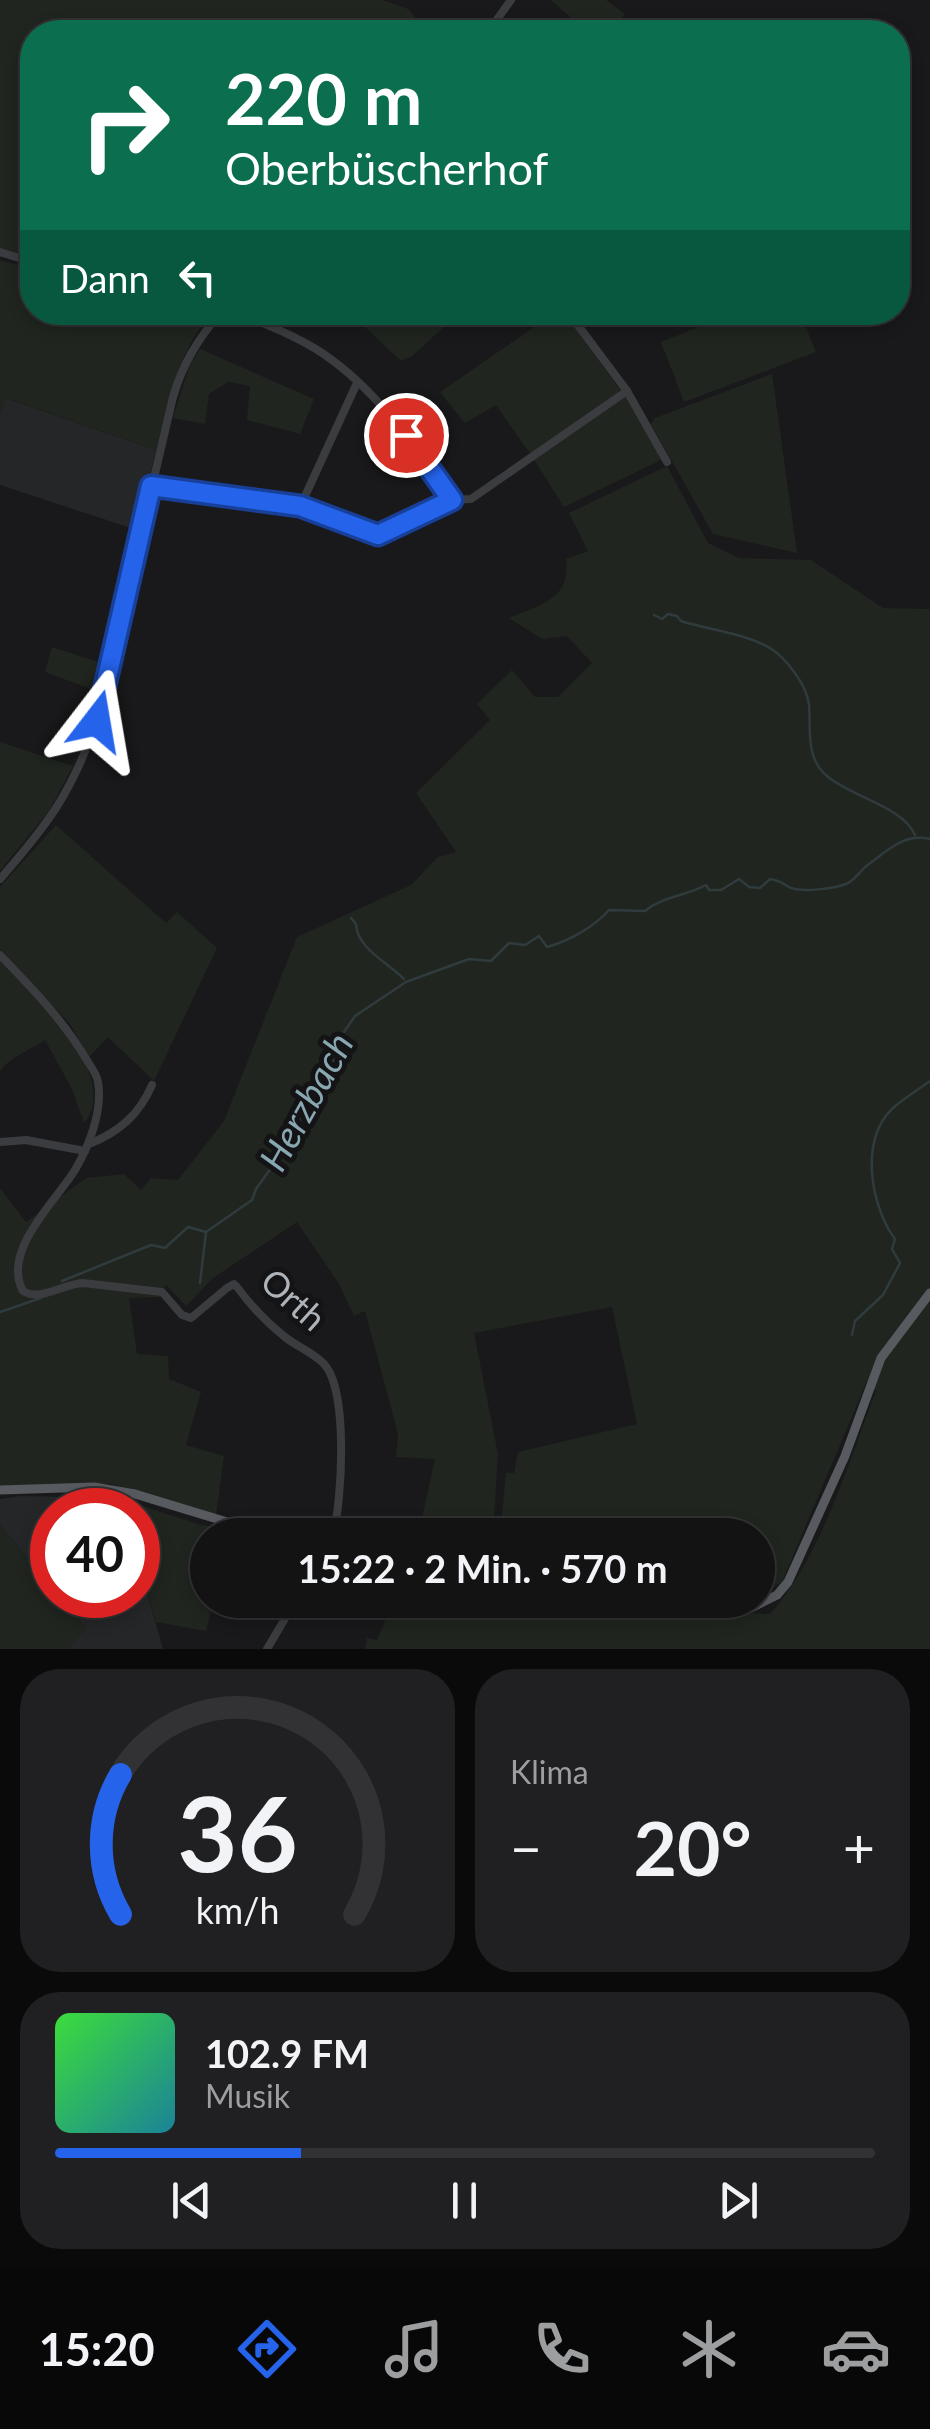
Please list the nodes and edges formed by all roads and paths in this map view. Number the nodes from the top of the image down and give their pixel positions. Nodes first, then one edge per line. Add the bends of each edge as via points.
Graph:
1 (210, 325) edge
2 (264, 325) edge
3 (578, 325) edge
4 (357, 382) junction
5 (628, 391) junction
6 (668, 462) dead end
7 (151, 486) junction
8 (452, 500) junction
9 (300, 506) junction
10 (0, 879) edge
11 (0, 956) edge
12 (152, 1085) dead end
13 (0, 1142) edge
14 (87, 1147) junction
15 (930, 1293) edge
16 (0, 1490) edge
17 (214, 1518) edge
18 (336, 1518) edge
19 (775, 1596) edge
20 (284, 1618) edge
21 (266, 1649) edge

1 - 7 street via 182,366
2 - 4 street via 333,360
3 - 5 street
4 - 8 street via 396,422
4 - 9 street
5 - 6 street
5 - 8 street via 470,498
7 - 9 street
7 - 10 street via 97,721 78,773 47,825
8 - 9 street via 378,535
11 - 14 street via 68,1028 98,1080
12 - 14 street via 140,1110
13 - 14 street
14 - 18 street, Orth via 30,1231 19,1285 30,1296 83,1283 162,1292 190,1318 234,1284 286,1339 324,1364 338,1394
15 - 19 main road via 881,1358 845,1456 788,1582
16 - 17 main road via 94,1487
20 - 21 street

